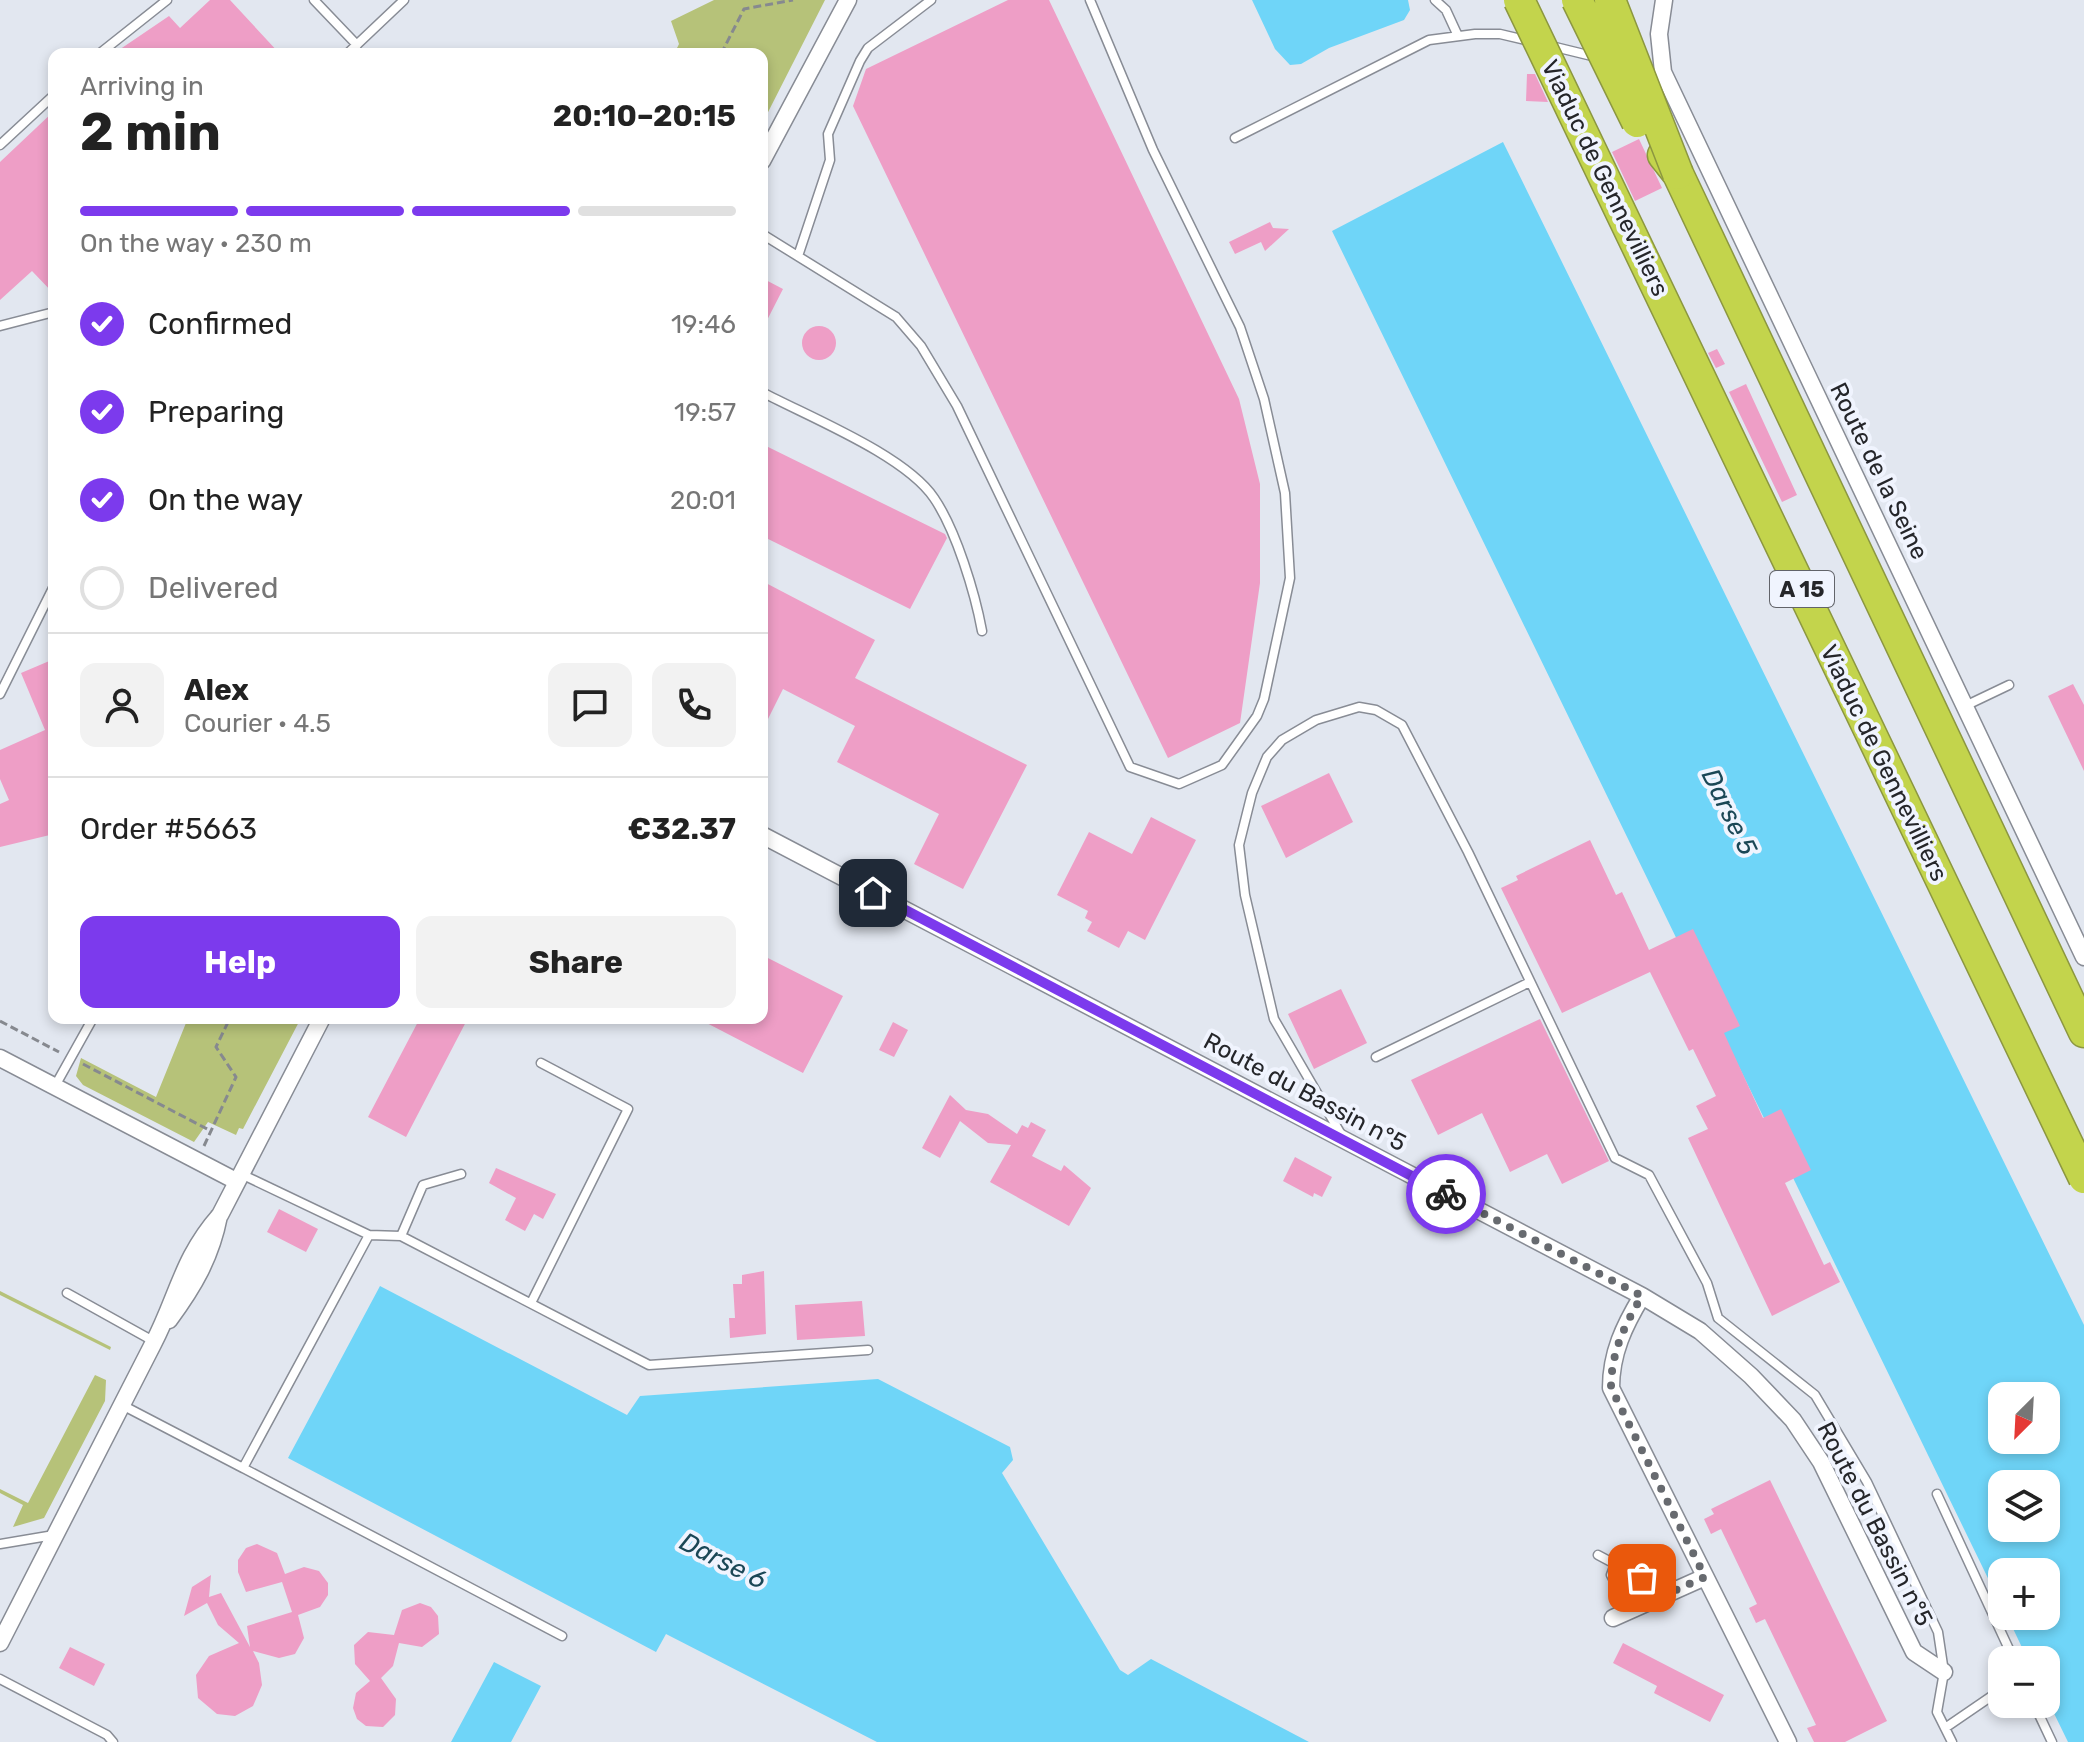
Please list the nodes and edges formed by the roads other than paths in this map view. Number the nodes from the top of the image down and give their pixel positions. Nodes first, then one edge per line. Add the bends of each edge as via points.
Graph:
1 (167, 0) edge
2 (314, 0) edge
3 (404, 0) edge
4 (848, 0) edge
5 (931, 0) edge
6 (1090, 0) edge
7 (1435, 0) edge
8 (1519, 0) edge
9 (1577, 0) edge
10 (1610, 0) edge
11 (1664, 0) edge
12 (1458, 36) junction
13 (357, 45) junction
14 (107, 48) edge
15 (354, 48) edge
16 (1663, 72) junction
17 (48, 101) edge
18 (1235, 138) dead end
19 (0, 145) edge
20 (768, 150) edge
21 (1678, 174) junction
22 (768, 238) edge
23 (798, 256) junction
24 (48, 314) edge
25 (0, 326) edge
26 (768, 395) edge
27 (48, 598) edge
28 (982, 631) dead end
29 (2009, 685) dead end
30 (0, 694) edge
31 (1965, 707) junction
32 (768, 838) edge
33 (2084, 957) edge
34 (1530, 982) junction
35 (90, 1024) edge
36 (319, 1024) edge
37 (2084, 1032) edge
38 (1376, 1057) dead end
39 (0, 1058) edge
40 (541, 1063) dead end
41 (55, 1086) junction
42 (1345, 1140) junction
43 (461, 1174) dead end
44 (238, 1177) junction
45 (2084, 1178) edge
46 (369, 1235) junction
47 (401, 1236) junction
48 (67, 1293) dead end
49 (1642, 1296) junction
50 (531, 1303) junction
51 (156, 1340) junction
52 (868, 1350) dead end
53 (122, 1405) junction
54 (243, 1468) junction
55 (1937, 1494) dead end
56 (55, 1535) junction
57 (0, 1544) edge
58 (1598, 1555) dead end
59 (1615, 1564) junction
60 (1705, 1577) junction
61 (1669, 1593) junction
62 (1624, 1600) dead end
63 (1613, 1618) dead end
64 (562, 1636) dead end
65 (0, 1643) edge
66 (2008, 1646) edge
67 (1944, 1672) junction
68 (0, 1679) edge
69 (1988, 1699) edge
70 (2041, 1718) edge
71 (1945, 1728) junction
72 (113, 1742) edge
73 (1788, 1742) edge
74 (1952, 1742) edge
75 (2052, 1742) edge

1 - 14 lane
2 - 13 lane
3 - 13 lane
4 - 20 street
5 - 23 lane via 868,48 860,61 828,134 830,160
6 - 23 lane via 1153,150 1240,327 1264,399 1285,493 1290,578 1264,699 1222,765 1179,784 1130,767 957,406 921,346 896,317
7 - 12 lane
8 - 45 highway, Viaduc de Gennevilliers / A 15, bridge
9 - 21 highway, A 15, bridge via 1637,122
10 - 21 highway, bridge
11 - 16 street, Route de la Seine via 1659,34
12 - 16 lane via 1500,34
12 - 18 lane via 1429,40
13 - 15 lane
16 - 31 street, Route de la Seine
17 - 19 lane
21 - 37 highway, A 15
22 - 23 lane
24 - 25 lane
26 - 28 lane via 901,465 934,498 974,587
27 - 30 lane
29 - 31 lane
31 - 33 street, Route de la Seine
32 - 42 street, Route du Bassin n°5
34 - 38 lane
34 - 42 lane via 1402,725 1359,707 1316,720 1282,740 1267,757 1252,793 1239,845 1245,895 1274,1019
34 - 67 lane via 1615,1158 1649,1175 1707,1283 1718,1318 1815,1395 1852,1457 1938,1632
35 - 41 lane
36 - 44 street
39 - 41 street
40 - 50 lane via 628,1109
41 - 44 street
42 - 49 street, Route du Bassin n°5
43 - 47 lane via 423,1185
44 - 46 lane
44 - 51 street via 180,1275
46 - 47 lane
46 - 54 lane
47 - 50 lane
48 - 51 lane
49 - 60 street via 1618,1341 1611,1388
49 - 67 street, Route du Bassin n°5 via 1700,1331 1793,1420 1821,1462 1914,1652
50 - 52 lane via 649,1365
51 - 53 street
53 - 54 lane
53 - 56 street
54 - 64 lane
55 - 66 lane
56 - 57 lane
56 - 65 street
58 - 59 lane
59 - 61 lane
59 - 62 lane via 1611,1575
60 - 61 street
60 - 73 street
61 - 63 street
67 - 71 lane via 1937,1712
68 - 72 lane
69 - 71 lane
70 - 75 lane
71 - 74 lane

